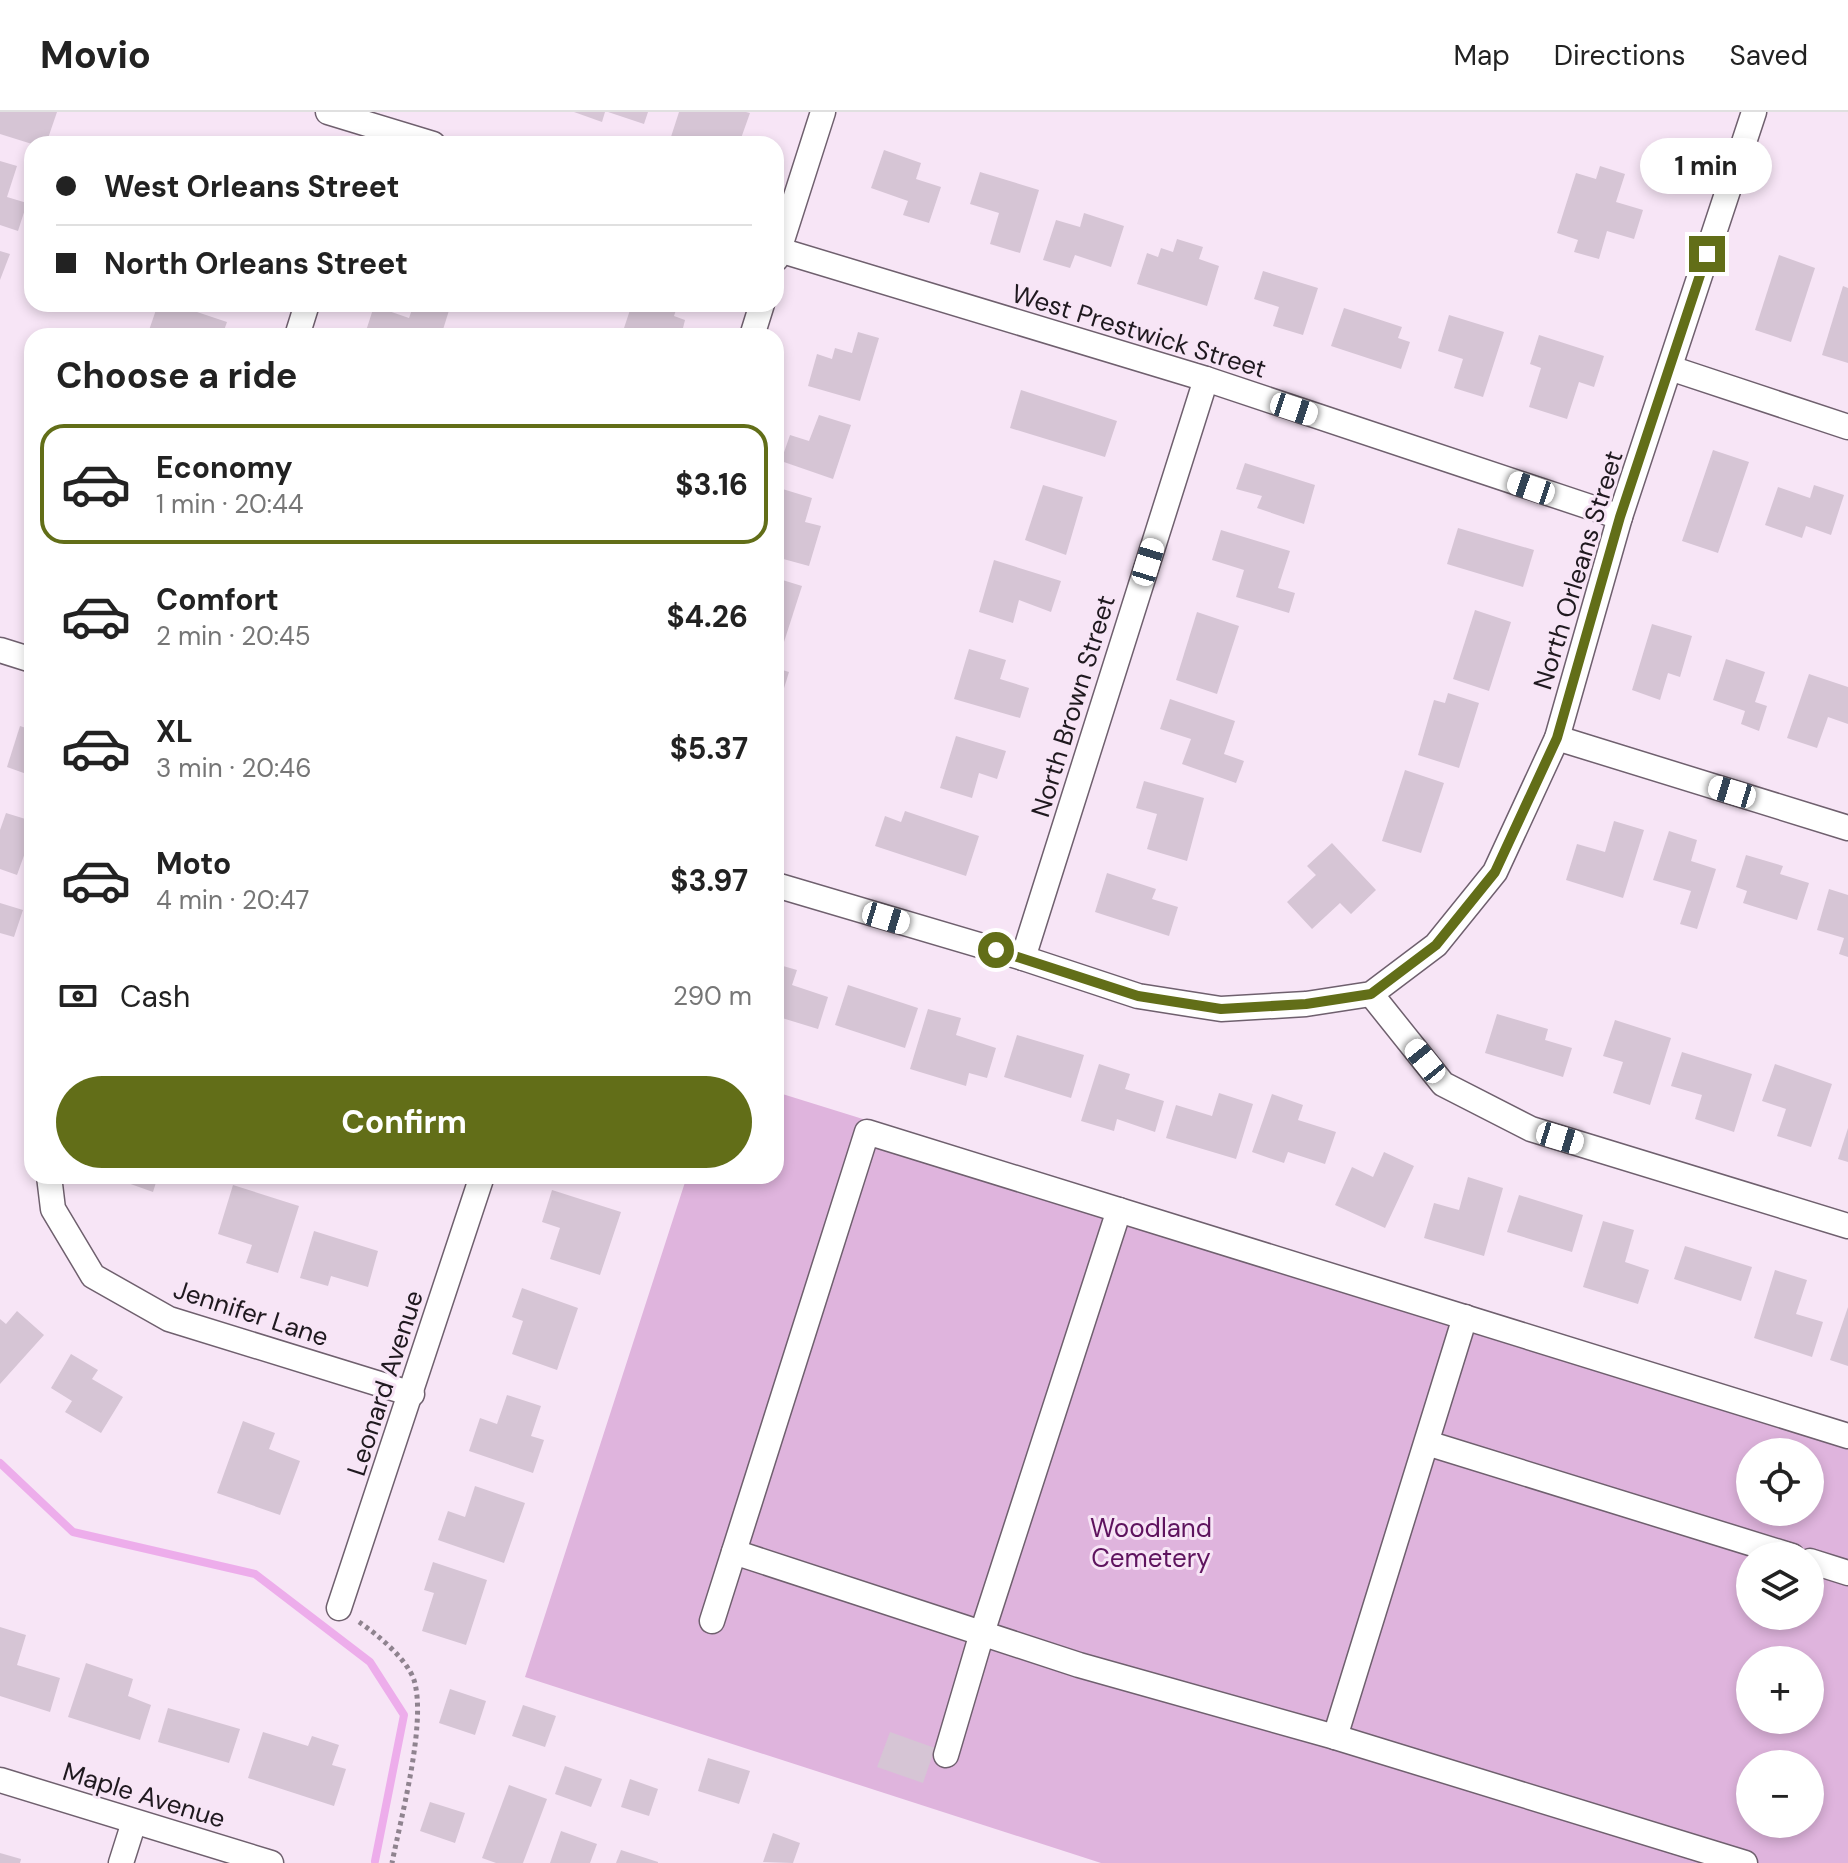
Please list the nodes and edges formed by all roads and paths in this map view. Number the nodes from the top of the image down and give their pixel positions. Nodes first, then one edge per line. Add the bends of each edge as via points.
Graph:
1 (328, 112) edge
2 (823, 112) edge
3 (1754, 112) edge
4 (362, 134) edge
5 (784, 232) edge
6 (784, 255) edge
7 (1670, 368) junction
8 (1206, 379) junction
9 (1848, 427) edge
10 (1620, 517) junction
11 (0, 650) edge
12 (24, 658) edge
13 (1557, 738) junction
14 (1848, 828) edge
15 (784, 887) edge
16 (1023, 958) junction
17 (1371, 994) junction
18 (50, 1184) edge
19 (479, 1184) edge
20 (1119, 1210) junction
21 (1848, 1226) edge
22 (1465, 1317) junction
23 (412, 1394) junction
24 (1848, 1436) edge
25 (1427, 1443) junction
26 (1747, 1542) edge
27 (734, 1552) junction
28 (1824, 1565) edge
29 (1848, 1573) edge
30 (339, 1608) joint
31 (712, 1621) dead end
32 (982, 1633) junction
33 (1335, 1737) junction
34 (946, 1755) dead end
35 (0, 1780) edge
36 (134, 1822) junction
37 (121, 1863) edge
38 (271, 1863) edge
39 (392, 1863) edge
40 (1745, 1863) edge

1 - 4 street
2 - 5 street
3 - 7 street, North Orleans Street
6 - 8 street, West Prestwick Street
7 - 9 street
7 - 10 street, North Orleans Street
8 - 10 street, West Prestwick Street
8 - 16 street, North Brown Street
10 - 13 street, North Orleans Street
11 - 12 street
13 - 14 street
13 - 17 street, North Orleans Street via 1495,872 1436,945
15 - 16 street
16 - 17 street via 1138,996 1221,1009
17 - 21 street via 1443,1084 1531,1129
18 - 23 street, Jennifer Lane via 53,1209 93,1276 169,1319
19 - 23 street, Leonard Avenue
20 - 22 street
20 - 27 street via 867,1132
20 - 32 street
22 - 24 street
22 - 25 street
23 - 30 street, Leonard Avenue
25 - 26 street
25 - 33 street
27 - 31 street
27 - 32 street
28 - 29 street
30 - 39 path via 375,1632 414,1678 419,1722
32 - 33 street
32 - 34 street
33 - 40 street
35 - 36 street, Maple Avenue
36 - 37 street
36 - 38 street, Maple Avenue

